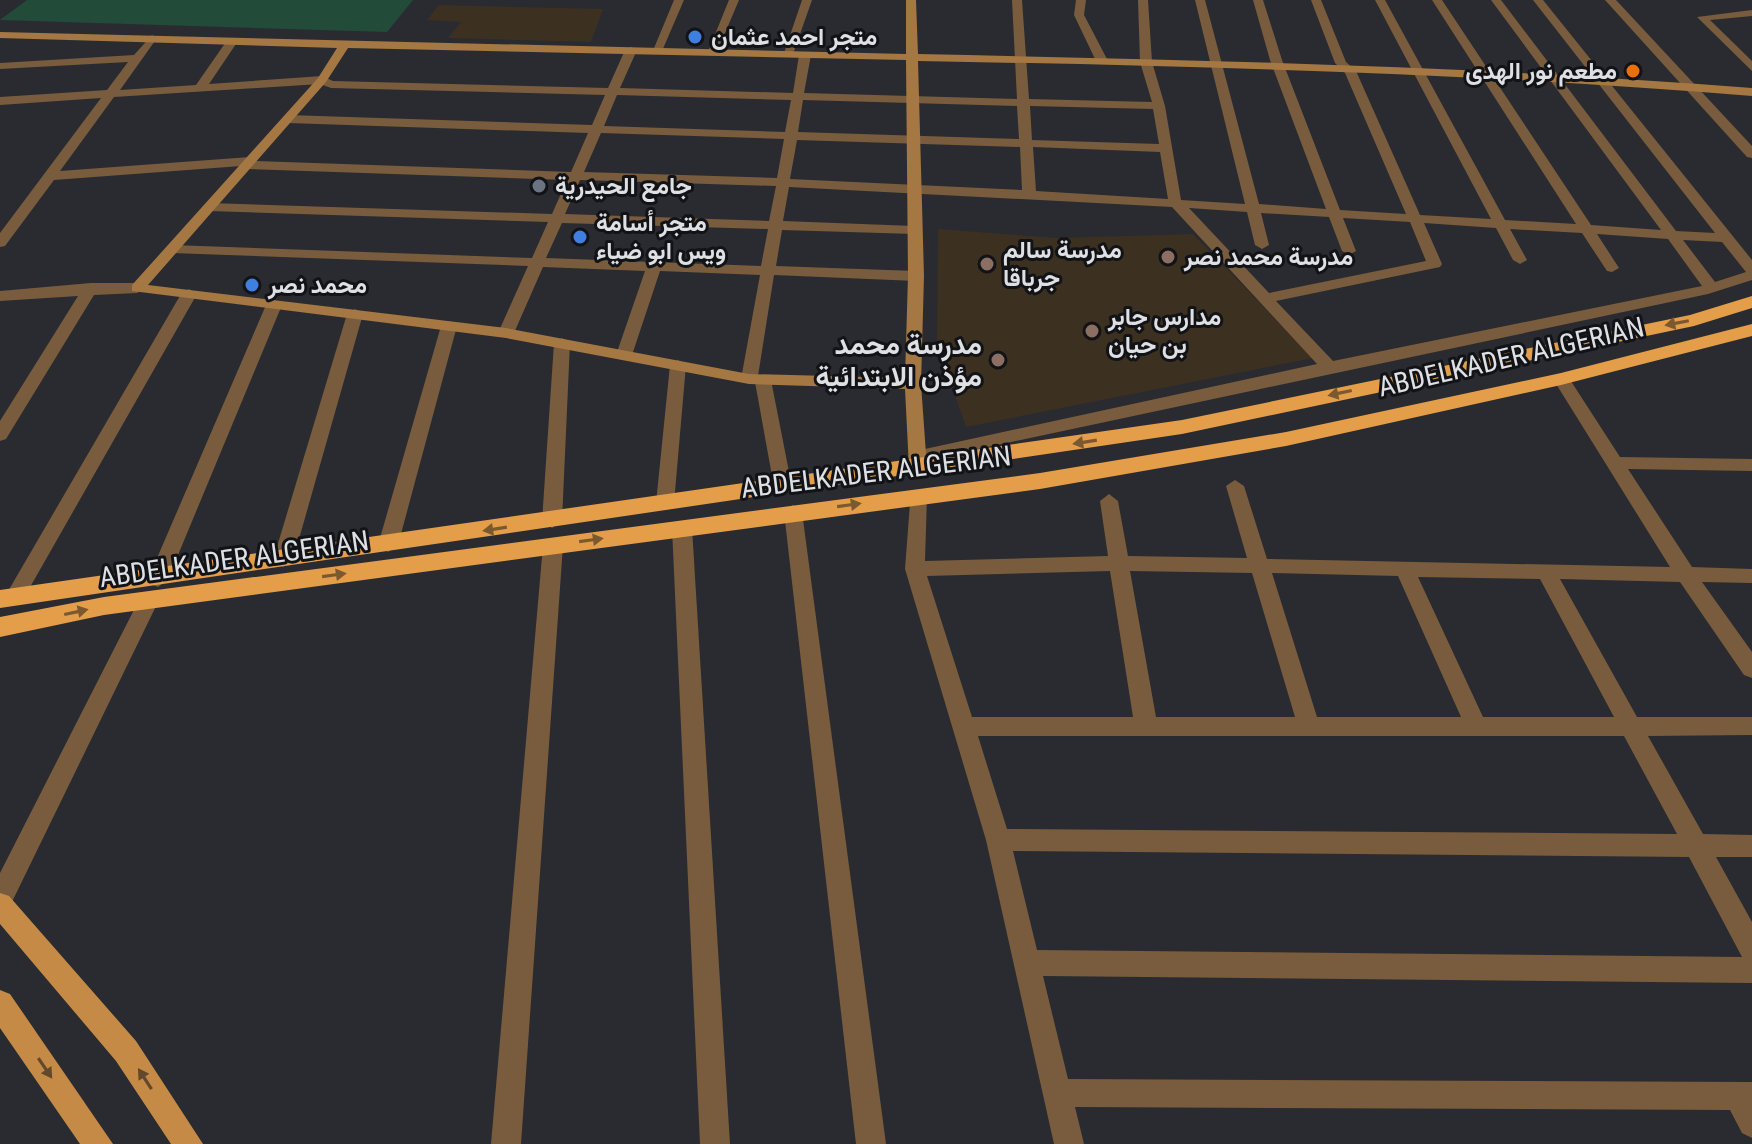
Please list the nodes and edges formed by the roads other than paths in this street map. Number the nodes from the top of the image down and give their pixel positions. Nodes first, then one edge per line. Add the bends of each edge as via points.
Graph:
1 (679, 0) edge
2 (734, 0) edge
3 (807, 0) edge
4 (911, 0) edge
5 (1017, 0) edge
6 (1081, 0) edge
7 (1143, 0) edge
8 (1200, 0) edge
9 (1258, 0) edge
10 (1316, 0) edge
11 (1380, 0) edge
12 (1437, 0) edge
13 (1496, 0) edge
14 (1538, 0) edge
15 (1610, 0) edge
16 (1712, 0) edge
17 (1752, 13) edge
18 (1737, 14) junction
19 (1752, 22) edge
20 (0, 35) edge
21 (152, 38) junction
22 (232, 41) junction
23 (345, 45) junction
24 (631, 50) junction
25 (656, 51) junction
26 (711, 52) junction
27 (787, 54) junction
28 (805, 55) junction
29 (138, 58) junction
30 (913, 58) junction
31 (1021, 59) junction
32 (1102, 61) junction
33 (1146, 62) junction
34 (0, 66) edge
35 (1217, 66) junction
36 (1752, 68) edge
37 (1279, 69) junction
38 (1350, 71) junction
39 (1419, 75) junction
40 (1485, 76) junction
41 (1553, 78) junction
42 (322, 80) junction
43 (1604, 80) junction
44 (1691, 87) junction
45 (200, 88) junction
46 (612, 91) junction
47 (1752, 92) edge
48 (111, 94) junction
49 (798, 95) junction
50 (912, 98) junction
51 (0, 101) edge
52 (1025, 101) junction
53 (1159, 106) junction
54 (288, 119) junction
55 (596, 129) junction
56 (791, 134) junction
57 (912, 138) junction
58 (1025, 141) junction
59 (1166, 148) junction
60 (1752, 154) edge
61 (248, 163) junction
62 (50, 176) junction
63 (575, 176) junction
64 (783, 183) junction
65 (913, 187) junction
66 (1029, 194) junction
67 (1175, 202) junction
68 (209, 207) junction
69 (1253, 208) junction
70 (1335, 213) junction
71 (557, 218) junction
72 (1415, 218) junction
73 (1500, 224) junction
74 (776, 225) junction
75 (1587, 229) junction
76 (914, 230) junction
77 (1672, 234) junction
78 (1727, 238) junction
79 (0, 243) edge
80 (1262, 245) dead end
81 (172, 249) junction
82 (1349, 251) dead end
83 (538, 260) junction
84 (1520, 260) dead end
85 (654, 266) junction
86 (1612, 268) dead end
87 (768, 272) junction
88 (1752, 272) edge
89 (916, 276) junction
90 (91, 288) junction
91 (137, 288) junction
92 (1712, 288) junction
93 (189, 294) junction
94 (0, 296) edge
95 (1264, 299) junction
96 (1752, 302) edge
97 (274, 305) junction
98 (355, 314) junction
99 (449, 326) junction
100 (1752, 330) edge
101 (506, 333) junction
102 (562, 343) junction
103 (624, 355) junction
104 (678, 365) junction
105 (1329, 367) junction
106 (756, 379) junction
107 (1561, 379) junction
108 (913, 384) junction
109 (0, 435) edge
110 (917, 462) junction
111 (1617, 463) junction
112 (1750, 467) edge
113 (1235, 486) dead end
114 (783, 487) junction
115 (918, 495) junction
116 (1109, 501) dead end
117 (665, 503) junction
118 (793, 512) junction
119 (682, 528) junction
120 (552, 533) junction
121 (388, 545) junction
122 (283, 560) junction
123 (1119, 563) junction
124 (1259, 565) junction
125 (1404, 568) junction
126 (915, 569) junction
127 (1545, 570) junction
128 (1686, 575) junction
129 (1752, 576) edge
130 (154, 589) junction
131 (7, 598) edge
132 (0, 627) edge
133 (1752, 669) edge
134 (1476, 726) junction
135 (1631, 726) junction
136 (1752, 726) edge
137 (963, 727) junction
138 (1146, 727) junction
139 (1309, 727) junction
140 (998, 840) junction
141 (1696, 846) junction
142 (1752, 846) edge
143 (0, 902) edge
144 (1752, 948) edge
145 (1026, 963) junction
146 (1752, 970) edge
147 (0, 1004) edge
148 (1057, 1093) junction
149 (1745, 1096) edge
150 (1752, 1123) edge
151 (98, 1144) edge
152 (188, 1144) edge
153 (506, 1144) edge
154 (715, 1144) edge
155 (871, 1144) edge
156 (1069, 1144) edge

1 - 25 street
2 - 26 street
3 - 27 street
4 - 30 street
5 - 31 street
6 - 32 street via 1079,15
7 - 33 street
8 - 35 street
9 - 37 street
10 - 38 street via 1341,63
11 - 39 street
12 - 40 street
13 - 41 street
14 - 43 street
15 - 44 street
16 - 18 street
17 - 18 street
18 - 19 street
18 - 36 street via 1702,17
20 - 21 street
21 - 22 street
21 - 29 street
22 - 23 street
22 - 45 street
23 - 24 street
23 - 42 street
24 - 25 street
24 - 46 street
25 - 26 street
26 - 27 street
27 - 28 street
28 - 30 street
28 - 49 street
29 - 34 street
29 - 48 street
30 - 31 street
30 - 50 street
31 - 32 street
31 - 52 street
32 - 33 street
33 - 35 street
33 - 53 street
35 - 37 street
35 - 69 street
37 - 38 street
37 - 70 street
38 - 39 street
38 - 72 street
39 - 40 street
39 - 73 street
40 - 41 street
40 - 75 street
41 - 43 street
41 - 77 street
42 - 45 street
42 - 46 street
42 - 54 street
43 - 44 street
43 - 78 street
44 - 47 street
44 - 60 street
45 - 48 street
46 - 49 street
46 - 55 street
48 - 51 street
48 - 62 street
49 - 50 street
49 - 56 street
50 - 52 street
50 - 57 street
52 - 53 street
52 - 58 street
53 - 59 street
54 - 55 street
54 - 61 street
55 - 56 street
55 - 63 street
56 - 57 street
56 - 64 street
57 - 58 street
57 - 65 street
58 - 59 street
58 - 66 street
59 - 67 street
61 - 62 street
61 - 63 street
61 - 68 street
62 - 79 street
63 - 64 street
63 - 71 street
64 - 65 street
64 - 74 street
65 - 66 street
65 - 76 street
66 - 67 street
67 - 69 street
67 - 95 street
68 - 71 street
68 - 81 street
69 - 70 street
69 - 80 street
70 - 72 street
70 - 82 street
71 - 74 street
71 - 83 street
72 - 73 street
72 - 95 street via 1435,264
73 - 75 street
73 - 84 street
74 - 76 street
74 - 87 street
75 - 77 street
75 - 86 street
76 - 89 street
77 - 78 street
77 - 92 street
78 - 88 street
81 - 83 street
81 - 91 street
83 - 85 street
83 - 101 street
85 - 87 street
85 - 103 street
87 - 89 street
87 - 106 street
88 - 92 street
89 - 108 street
90 - 91 street
90 - 94 street
90 - 109 street
91 - 93 street
92 - 105 street
93 - 97 street
93 - 131 street
95 - 105 street
96 -> 110 highway, ABDELKADER ALGERIAN via 1694,320 1182,427
97 - 98 street
97 - 130 street
98 - 99 street
98 - 122 street
99 - 101 street
99 - 121 street
100 - 107 highway, ABDELKADER ALGERIAN
101 - 102 street
102 - 103 street
102 - 120 street
103 - 104 street
104 - 106 street
104 - 117 street
105 - 110 street
106 - 108 street
106 - 114 street
107 - 111 street
107 - 115 highway, ABDELKADER ALGERIAN via 1286,439 1040,481
108 - 110 street
110 - 114 highway, ABDELKADER ALGERIAN
111 - 112 street
111 - 128 street
113 - 124 street
114 - 117 highway, ABDELKADER ALGERIAN
118 -> 115 highway, ABDELKADER ALGERIAN
115 - 126 street
116 - 123 street
117 - 120 highway, ABDELKADER ALGERIAN
118 - 119 highway, ABDELKADER ALGERIAN
118 - 155 street
120 -> 119 highway, ABDELKADER ALGERIAN
119 - 154 street
120 -> 121 highway, ABDELKADER ALGERIAN
130 -> 120 highway, ABDELKADER ALGERIAN
120 - 153 street
121 - 122 highway, ABDELKADER ALGERIAN
122 - 130 highway, ABDELKADER ALGERIAN
123 - 124 street
123 - 126 street
123 - 138 street
124 - 125 street
124 - 139 street
125 - 127 street
125 - 134 street
126 - 137 street
127 - 128 street
127 - 135 street
128 - 129 street
128 - 133 street
130 - 131 highway, ABDELKADER ALGERIAN
132 -> 130 highway, ABDELKADER ALGERIAN
130 - 143 street
134 - 135 street
134 - 139 street
135 - 136 street
135 - 141 street
137 - 138 street
137 - 140 street
138 - 139 street
140 - 141 street
140 - 145 street
141 - 142 street
141 - 144 street
152 -> 143 main road via 126,1051
145 - 146 street
145 - 148 street
147 -> 151 main road
148 - 149 street
148 - 156 street
149 - 150 street

